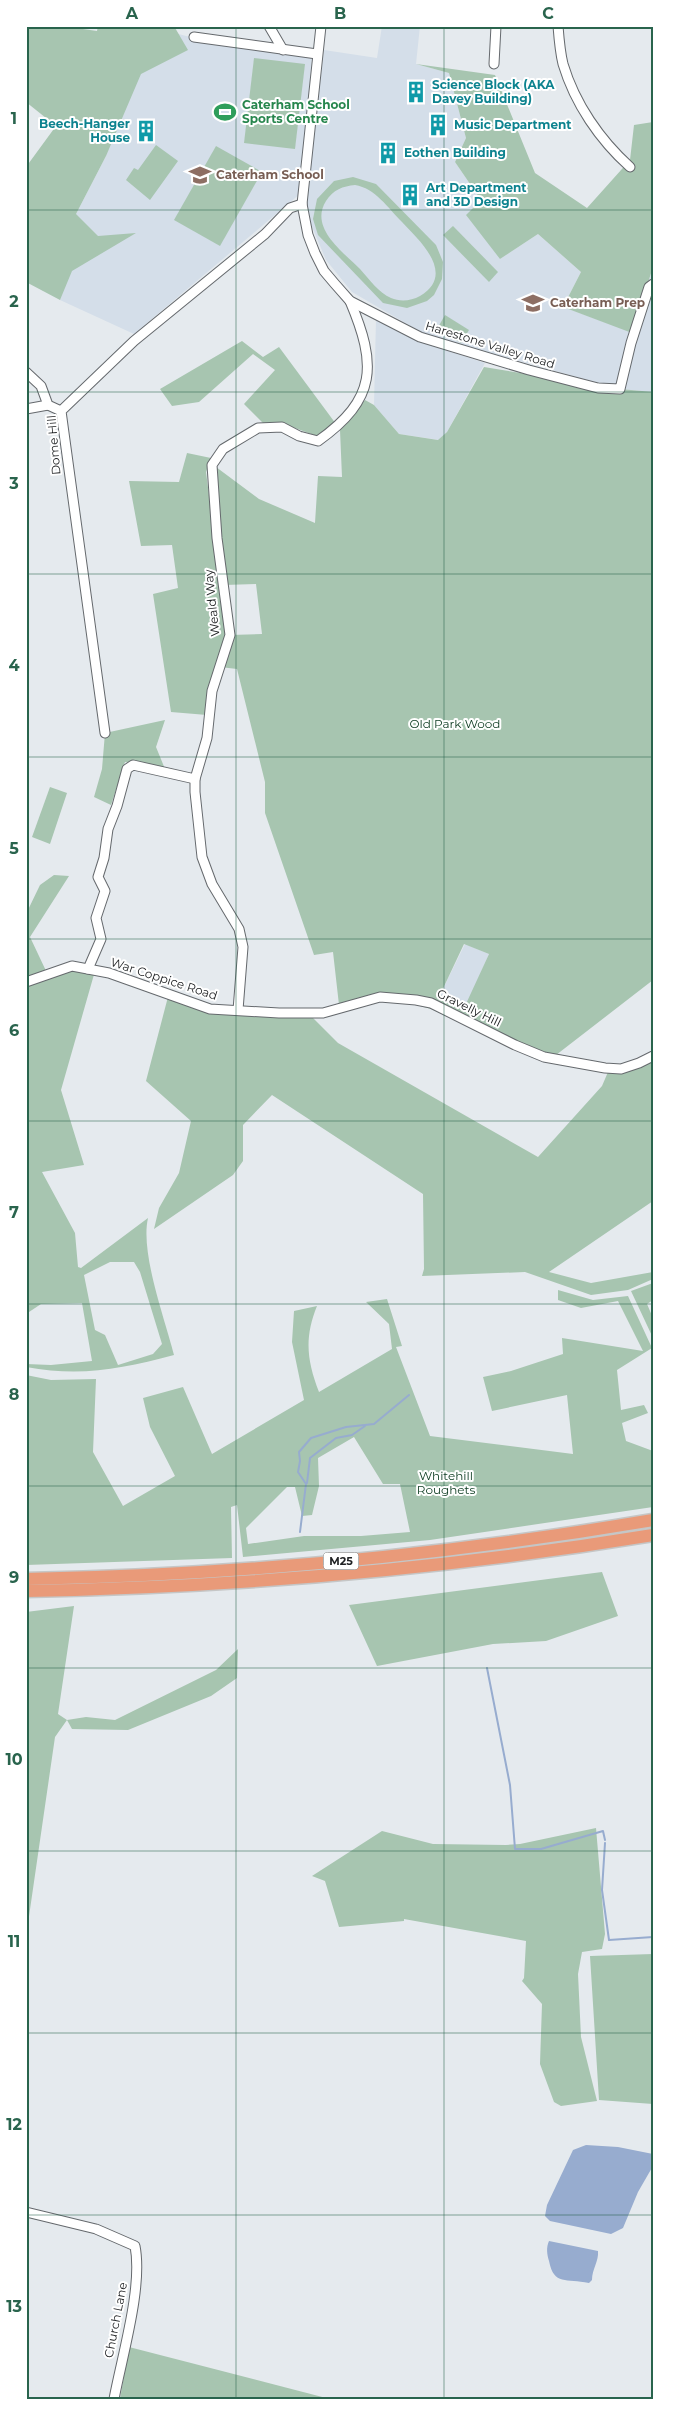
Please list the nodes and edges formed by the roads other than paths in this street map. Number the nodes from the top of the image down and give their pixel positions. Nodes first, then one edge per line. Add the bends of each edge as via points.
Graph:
1 (269, 26) edge
2 (321, 26) edge
3 (496, 26) edge
4 (558, 26) edge
5 (194, 37) dead end
6 (283, 50) junction
7 (317, 54) junction
8 (494, 64) dead end
9 (630, 167) dead end
10 (302, 204) junction
11 (653, 284) edge
12 (350, 301) junction
13 (26, 372) edge
14 (48, 405) junction
15 (26, 409) edge
16 (62, 411) junction
17 (105, 733) dead end
18 (195, 779) junction
19 (88, 970) junction
20 (26, 982) edge
21 (238, 1010) junction
22 (653, 1056) edge
23 (653, 1520) edge
24 (653, 1535) edge
25 (26, 1579) edge
26 (26, 1591) edge
27 (26, 2212) edge
28 (114, 2399) edge

1 - 6 street
2 - 7 street, Harestone Valley Road
3 - 8 street
4 - 9 street via 563,63 571,84 591,122
5 - 6 street
6 - 7 street
7 - 10 street, Harestone Valley Road
10 - 12 street, Harestone Valley Road via 315,253 324,271
10 - 16 street, Dome Hill via 290,208 265,234 134,341
11 - 12 street, Harestone Valley Road via 638,318 620,389 598,388 538,373 420,337
12 - 18 street, Weald Way via 368,356 365,386 358,404 338,428 318,442 282,427 258,428 223,449 212,465 217,538 230,635 212,691 204,752
13 - 14 street via 41,386
14 - 15 street
14 - 16 street
16 - 17 street, Dome Hill
18 - 19 street via 133,765 127,769 108,830 98,877 105,890 96,918 101,939
18 - 21 street, Weald Way via 202,857 212,884 239,929 243,947
19 - 20 street, War Coppice Road via 72,966
19 - 21 street, War Coppice Road via 143,984 210,1009
21 - 22 street, Gravelly Hill via 323,1013 380,997 416,1000 431,1003 544,1057 614,1069
23 - 25 highway, M25 via 473,1547 324,1563
24 - 26 highway, M25 via 335,1576 162,1587
27 - 28 street, Church Lane via 96,2229 135,2246 138,2262 136,2287

